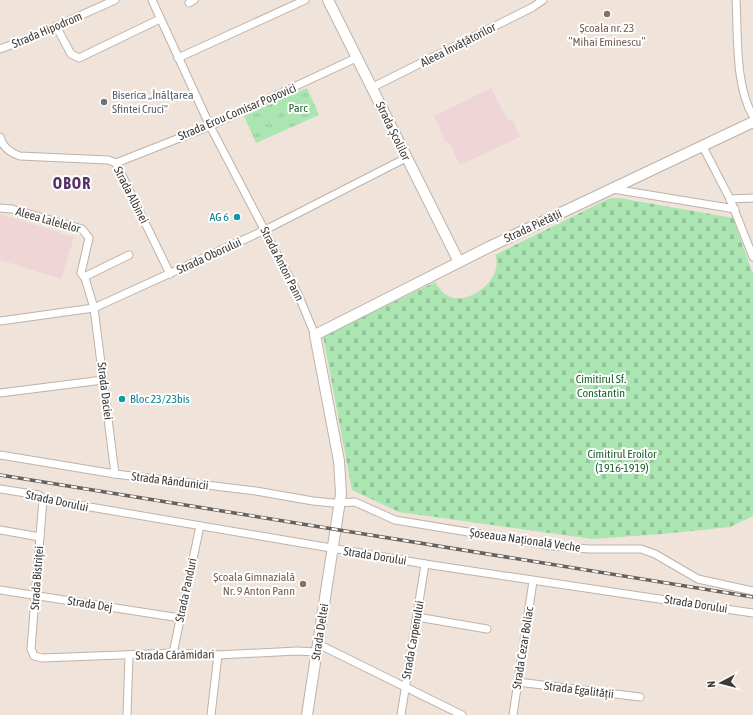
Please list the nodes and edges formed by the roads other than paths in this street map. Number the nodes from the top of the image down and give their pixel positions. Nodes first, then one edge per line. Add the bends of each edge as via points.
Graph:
1 (115, 0) edge
2 (152, 0) edge
3 (305, 0) edge
4 (328, 0) edge
5 (543, 0) edge
6 (736, 0) edge
7 (160, 19) junction
8 (56, 26) junction
9 (0, 49) edge
10 (178, 58) junction
11 (356, 58) junction
12 (372, 88) junction
13 (753, 116) edge
14 (753, 122) edge
15 (210, 126) junction
16 (0, 137) edge
17 (702, 145) junction
18 (406, 158) junction
19 (116, 163) junction
20 (612, 189) junction
21 (753, 198) edge
22 (730, 199) junction
23 (0, 208) edge
24 (735, 209) junction
25 (265, 230) junction
26 (129, 255) dead end
27 (753, 257) edge
28 (459, 262) junction
29 (170, 274) junction
30 (84, 277) junction
31 (94, 308) junction
32 (0, 321) edge
33 (315, 335) junction
34 (103, 380) junction
35 (0, 393) edge
36 (0, 455) edge
37 (115, 474) junction
38 (0, 489) edge
39 (43, 500) junction
40 (340, 503) junction
41 (200, 526) junction
42 (0, 530) edge
43 (40, 537) junction
44 (333, 549) junction
45 (425, 564) junction
46 (533, 581) junction
47 (0, 590) edge
48 (753, 591) edge
49 (35, 596) junction
50 (753, 613) edge
51 (417, 617) junction
52 (180, 618) junction
53 (487, 629) dead end
54 (318, 648) junction
55 (173, 653) junction
56 (218, 655) junction
57 (34, 656) joint
58 (129, 656) junction
59 (518, 682) junction
60 (405, 685) junction
61 (640, 697) dead end
62 (127, 715) edge
63 (211, 715) edge
64 (307, 715) edge
65 (401, 715) edge
66 (462, 715) edge
67 (513, 715) edge

1 - 8 street, Strada Hipodrom
2 - 7 street, Strada Anton Pann
3 - 10 street
4 - 11 street, Strada Școlilor
5 - 12 street, Aleea Învățătorilor
6 - 13 street via 742,90 747,107
7 - 8 street via 79,58 71,54
7 - 10 street, Strada Anton Pann
8 - 9 street, Strada Hipodrom
10 - 15 street, Strada Anton Pann
11 - 12 street, Strada Școlilor
11 - 15 street, Strada Erou Comisar Popovici
12 - 18 street, Strada Școlilor
14 - 17 street, Strada Pietății
15 - 19 street, Strada Erou Comisar Popovici
15 - 25 street, Strada Anton Pann
16 - 19 street, Strada Albinei via 11,153 20,156 108,160
17 - 20 street, Strada Pietății
17 - 22 street
18 - 25 street, Strada Oborului
18 - 28 street, Strada Școlilor
19 - 29 street, Strada Albinei
20 - 24 street
20 - 28 street, Strada Pietății
21 - 22 street
22 - 24 street
23 - 30 street, Aleea Lalelelor via 86,231 89,238 81,273
24 - 27 street
25 - 29 street, Strada Oborului
25 - 33 street, Strada Anton Pann via 298,294
26 - 30 street
28 - 33 street, Strada Pietății
29 - 31 street, Strada Oborului
30 - 31 street, Aleea Lalelelor
31 - 32 street, Strada Oborului
31 - 34 street, Strada Daciei
33 - 40 street, Strada Anton Pann via 339,462
34 - 35 street
34 - 37 street, Strada Daciei
36 - 37 street, Strada Rândunicii
37 - 40 street, Strada Rândunicii
38 - 39 street, Strada Dorului via 39,495
39 - 41 street, Strada Dorului
39 - 43 street, Strada Bistriței
40 - 44 street, Strada Anton Pann
40 - 48 street, Șoseaua Națională Veche via 355,502 395,520 553,546 589,549 641,548 698,578
41 - 44 street, Strada Dorului
41 - 52 street, Strada Panduri
42 - 43 street
43 - 49 street, Strada Bistriței
44 - 45 street, Strada Dorului
44 - 54 street, Strada Deltei
45 - 46 street, Strada Dorului
45 - 51 street, Strada Carpenului
46 - 50 street, Strada Dorului
46 - 59 street, Strada Cezar Boliac
47 - 49 street, Strada Dej
49 - 52 street, Strada Dej
49 - 57 street, Strada Bistriței via 31,649
51 - 53 street
51 - 60 street, Strada Carpenului
52 - 55 street, Strada Panduri
54 - 56 street, Strada Cărămidari
54 - 60 street, Strada Cărămidari
54 - 64 street, Strada Deltei
55 - 56 street, Strada Cărămidari
55 - 58 street, Strada Cărămidari
56 - 63 street
57 - 58 street, Strada Cărămidari
58 - 62 street
59 - 61 street, Strada Egalității
59 - 67 street, Strada Cezar Boliac
60 - 65 street, Strada Carpenului
60 - 66 street, Strada Cărămidari

